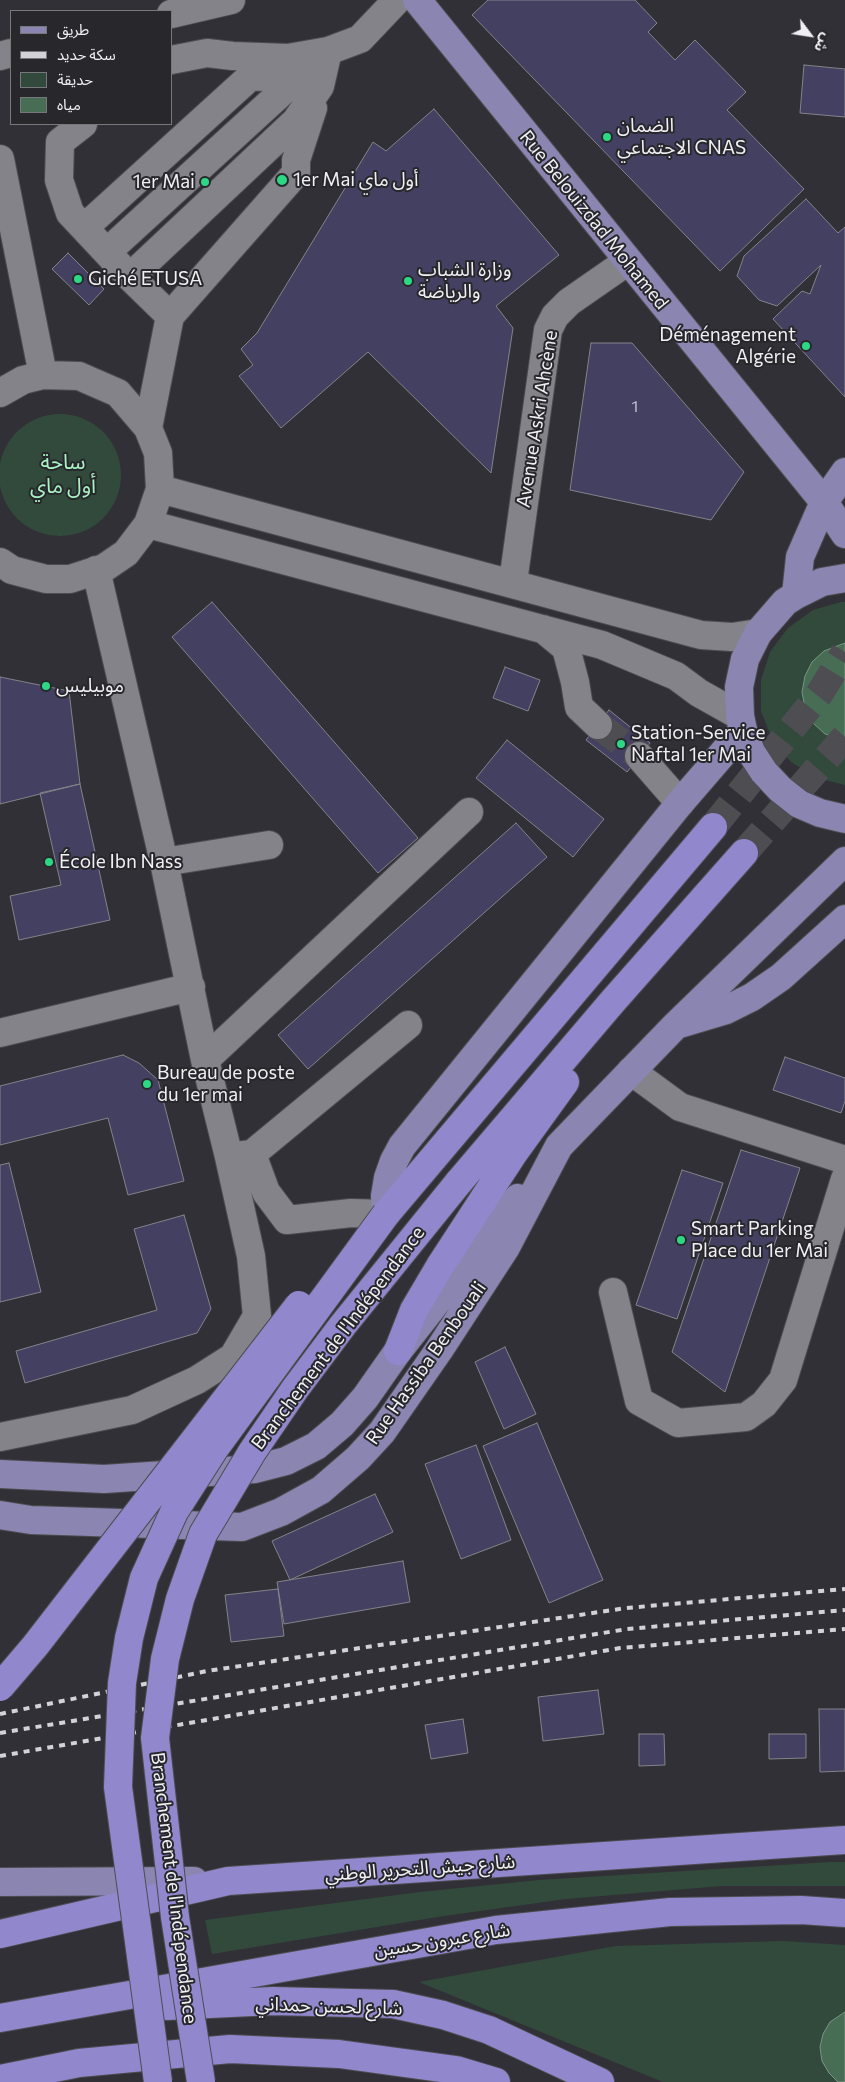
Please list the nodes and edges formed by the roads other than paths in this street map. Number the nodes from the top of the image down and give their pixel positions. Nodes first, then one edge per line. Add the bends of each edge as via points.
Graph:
1 (231, 0) edge
2 (397, 0) edge
3 (417, 0) edge
4 (172, 14) edge
5 (328, 51) junction
6 (172, 60) edge
7 (320, 86) junction
8 (82, 125) edge
9 (0, 159) edge
10 (85, 227) junction
11 (107, 252) junction
12 (628, 262) junction
13 (130, 277) junction
14 (170, 316) junction
15 (43, 375) junction
16 (0, 393) edge
17 (148, 428) junction
18 (845, 472) edge
19 (160, 489) junction
20 (824, 502) junction
21 (148, 524) junction
22 (845, 534) edge
23 (0, 562) edge
24 (96, 570) junction
25 (845, 578) edge
26 (513, 582) junction
27 (796, 595) junction
28 (540, 627) junction
29 (758, 633) junction
30 (741, 723) junction
31 (598, 725) tunnel mouth
32 (639, 756) tunnel mouth
33 (680, 803) junction
34 (469, 812) dead end
35 (845, 819) edge
36 (713, 827) tunnel mouth
37 (269, 845) dead end
38 (744, 853) tunnel mouth
39 (845, 861) edge
40 (164, 862) junction
41 (845, 919) edge
42 (191, 987) junction
43 (613, 1001) junction
44 (408, 1025) dead end
45 (676, 1025) junction
46 (0, 1033) edge
47 (205, 1060) junction
48 (631, 1071) junction
49 (559, 1146) junction
50 (241, 1156) junction
51 (845, 1160) edge
52 (845, 1179) edge
53 (386, 1214) junction
54 (613, 1292) dead end
55 (398, 1351) junction
56 (0, 1436) edge
57 (0, 1474) edge
58 (0, 1515) edge
59 (0, 1687) edge
60 (845, 1840) edge
61 (228, 1881) junction
62 (0, 1882) edge
63 (845, 1913) edge
64 (0, 1934) edge
65 (43, 2010) junction
66 (0, 2018) edge
67 (0, 2079) edge
68 (158, 2082) edge
69 (201, 2082) edge
70 (496, 2082) edge
71 (600, 2082) edge

1 - 4 street
2 - 5 street via 360,40
3 - 12 main road, Rue Belouizdad Mohamed
5 - 6 street via 288,58 207,53
5 - 7 street
5 - 10 street via 303,60 276,76 250,77
5 - 11 street
7 - 13 street via 296,121
7 - 14 street via 296,160 296,173
8 - 10 street via 60,142 59,180 70,213
9 - 15 street
10 - 11 street
11 - 13 street
12 - 20 main road, Rue Belouizdad Mohamed
12 - 26 street, Avenue Askri Ahcène via 570,302 555,316 548,330
13 - 14 street
14 - 17 street
15 - 16 street via 23,380
15 - 17 street via 79,376 118,393
17 - 19 street via 158,453
18 - 20 main road
19 - 21 street
19 - 26 street
20 - 22 main road, Rue Belouizdad Mohamed
20 - 27 main road via 800,557
21 - 24 street via 126,553
21 - 28 street
23 - 24 street via 12,570 46,579 70,579
24 - 40 street
25 - 27 main road via 822,582
26 - 29 street via 701,634 732,637
27 - 29 main road via 785,602
28 - 30 street via 602,644 662,669
28 - 31 street via 566,648 579,707
29 - 30 main road via 745,659 739,687
30 - 33 main road
30 - 35 main road via 752,752 780,789 799,804 820,814
32 - 33 street
33 - 53 main road via 402,1146 388,1178
34 - 47 street
36 - 53 highway
37 - 40 street
38 - 43 highway
39 - 45 main road, Rue Hassiba Benbouali
40 - 42 street
41 - 45 main road via 781,977 752,997 726,1010
42 - 46 street
42 - 47 street
43 - 55 highway via 581,1058 512,1154 436,1272 414,1310
43 - 69 highway, Branchement de l'Indépendance, bridge via 458,1182 343,1325 252,1452 203,1534 180,1600 165,1659 155,1738 176,1917
44 - 50 street
45 - 48 main road, Rue Hassiba Benbouali
47 - 50 street via 220,1117
48 - 49 main road, Rue Hassiba Benbouali
48 - 51 street via 680,1107
49 - 55 main road, Rue Hassiba Benbouali
49 - 58 main road, Rue Hassiba Benbouali via 506,1247 424,1372 382,1432 321,1490 281,1512 242,1527 31,1520
50 - 53 street via 286,1220 351,1213
50 - 56 street via 257,1316 233,1357 197,1380 132,1410
52 - 54 street via 783,1380 764,1404 746,1417 678,1422 639,1401
53 - 59 highway, bridge via 336,1260 299,1305
53 - 68 highway, Branchement de l'Indépendance, bridge via 216,1448 174,1512 144,1578 122,1683 118,1787
55 - 57 main road, Rue Hassiba Benbouali via 342,1424 316,1446 286,1461 255,1469 104,1479
60 - 61 highway, شارع جيش التحرير الوطني
61 - 62 main road
61 - 64 highway, شارع جيش التحرير الوطني
63 - 65 highway, شارع عبرون حسين via 801,1910 670,1912 496,1930
65 - 66 highway
65 - 71 highway, شارع لحسن حمداني via 273,2001 392,2004 443,2015 489,2030
67 - 70 highway via 79,2063 230,2048 339,2054 456,2070

